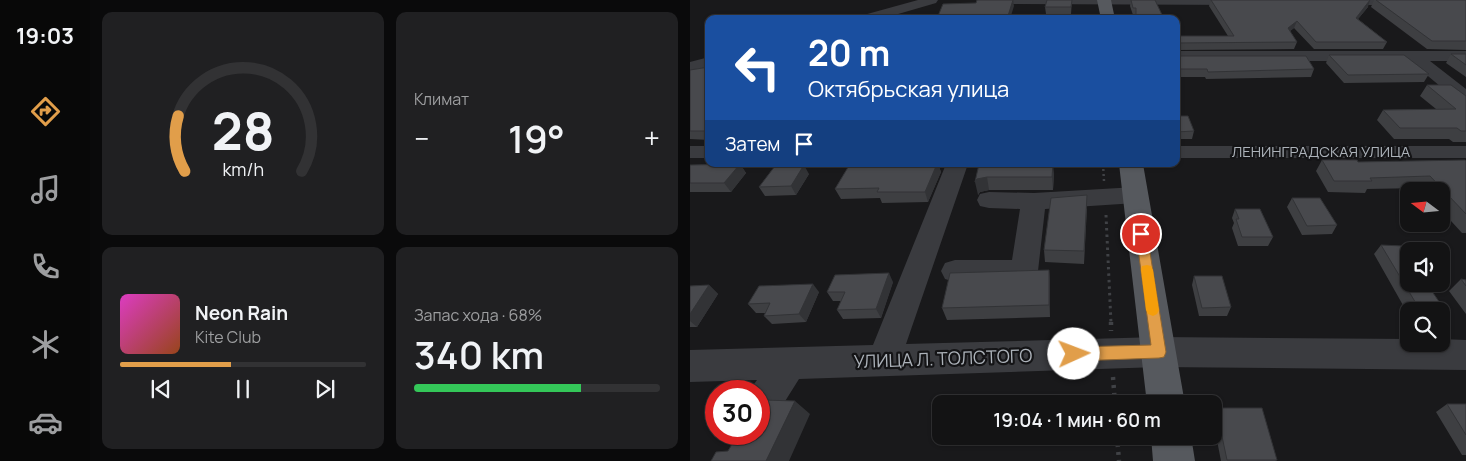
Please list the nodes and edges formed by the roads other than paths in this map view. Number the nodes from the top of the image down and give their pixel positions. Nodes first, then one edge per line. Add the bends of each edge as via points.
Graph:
1 (932, 0) edge
2 (989, 0) edge
3 (1442, 0) edge
4 (1104, 1) edge
5 (1256, 1) edge
6 (1325, 1) edge
7 (1466, 1) edge
8 (1466, 14) edge
9 (879, 15) edge
10 (1107, 15) edge
11 (1180, 56) edge
12 (1414, 56) junction
13 (1466, 56) edge
14 (705, 63) edge
15 (690, 67) edge
16 (1466, 98) edge
17 (690, 152) edge
18 (705, 152) edge
19 (1180, 152) edge
20 (1466, 152) edge
21 (956, 167) edge
22 (1131, 167) edge
23 (1136, 195) junction
24 (989, 200) dead end
25 (1034, 201) junction
26 (955, 271) edge
27 (1159, 352) junction
28 (1466, 355) edge
29 (883, 361) junction
30 (789, 364) junction
31 (690, 366) edge
32 (770, 392) edge
33 (1165, 395) edge
34 (1172, 445) edge
35 (1174, 461) edge

1 - 9 street
2 - 4 street
3 - 6 street
3 - 7 street
3 - 8 street
4 - 5 street
4 - 10 main road
11 - 12 street
12 - 13 street
12 - 16 street
14 - 15 street
17 - 18 street
19 - 20 street, ЛЕНИНГРАДСКАЯ УЛИЦА
21 - 29 street
22 - 23 main road
23 - 25 street
23 - 27 main road
24 - 25 lane
25 - 26 street via 1024,271
27 - 28 street, УЛИЦА Л. ТОЛСТОГО
27 - 29 street, УЛИЦА Л. ТОЛСТОГО
27 - 33 main road
29 - 30 street, УЛИЦА Л. ТОЛСТОГО
30 - 31 street, УЛИЦА Л. ТОЛСТОГО
30 - 32 street
34 - 35 main road

